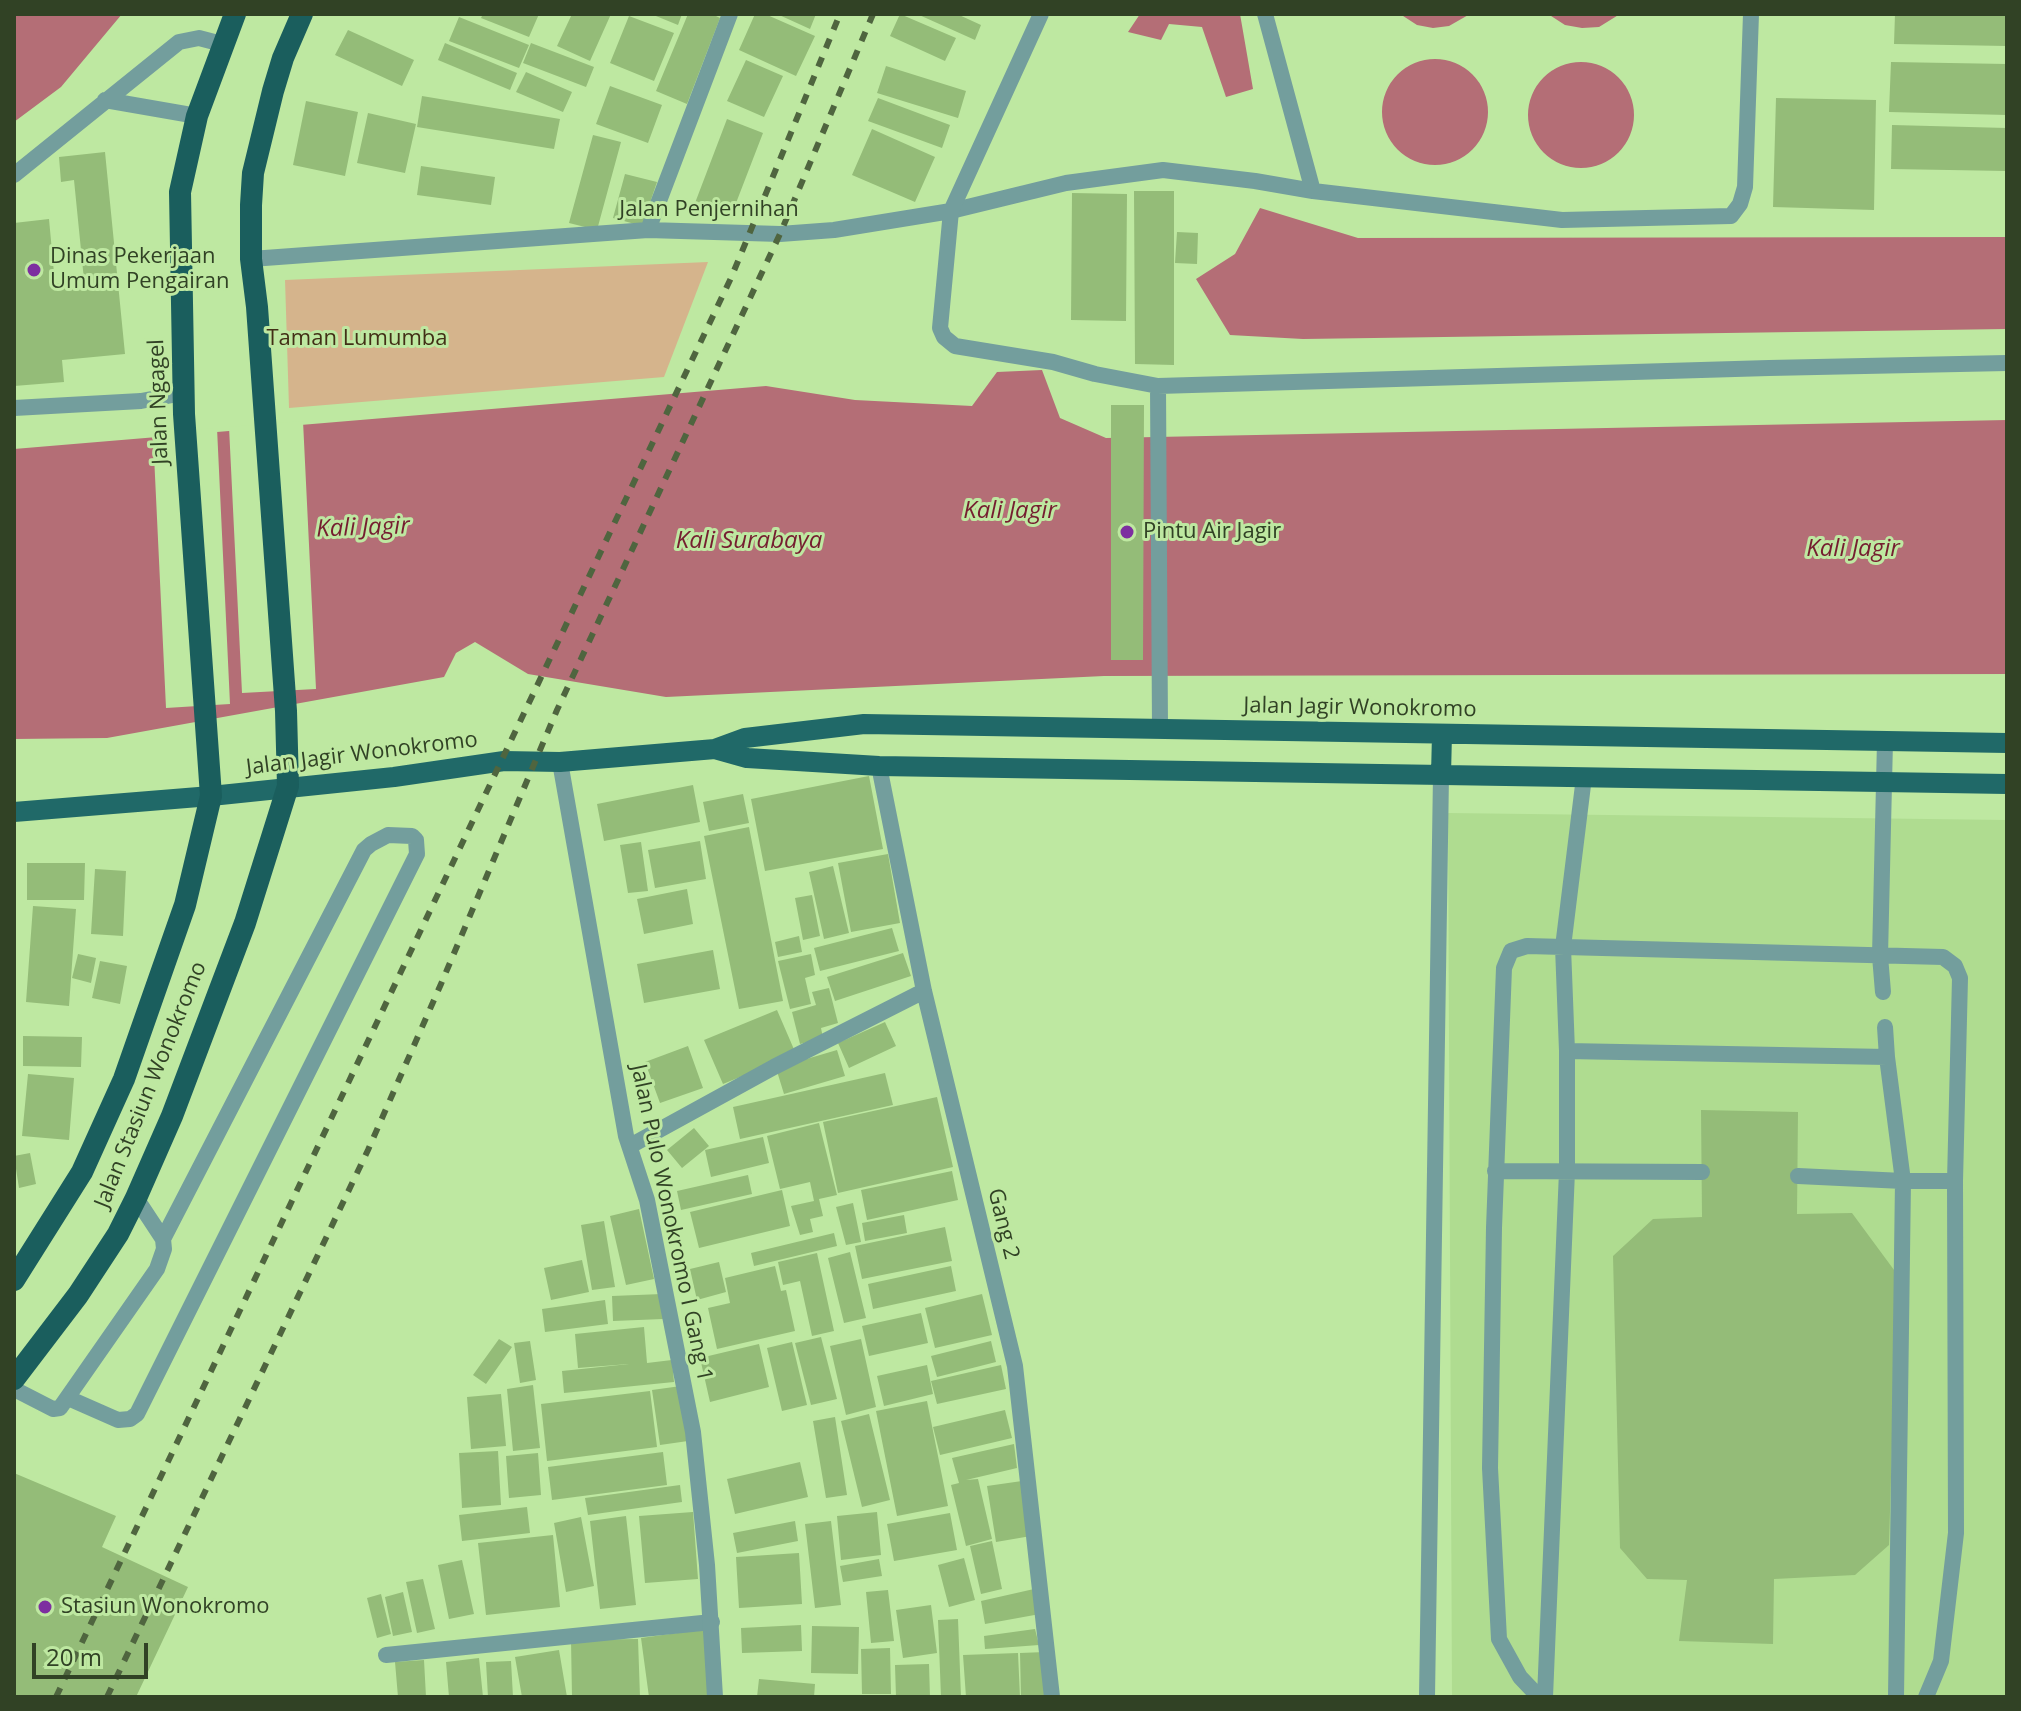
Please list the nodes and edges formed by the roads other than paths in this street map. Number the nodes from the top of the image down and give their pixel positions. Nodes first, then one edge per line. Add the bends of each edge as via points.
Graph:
1 (235, 14) edge
2 (302, 14) edge
3 (730, 14) edge
4 (1041, 14) edge
5 (1265, 14) edge
6 (1751, 14) edge
7 (222, 44) junction
8 (105, 100) junction
9 (197, 116) junction
10 (14, 175) edge
11 (1313, 191) junction
12 (951, 211) junction
13 (648, 230) junction
14 (251, 259) junction
15 (2007, 363) edge
16 (1158, 386) junction
17 (183, 404) junction
18 (14, 408) edge
19 (1160, 729) junction
20 (1442, 734) junction
21 (1885, 741) junction
22 (2007, 743) edge
23 (715, 749) junction
24 (560, 762) junction
25 (879, 766) junction
26 (1441, 775) junction
27 (1584, 777) junction
28 (1885, 782) junction
29 (2007, 784) edge
30 (288, 786) junction
31 (211, 796) junction
32 (14, 812) edge
33 (1563, 947) junction
34 (1880, 956) junction
35 (924, 991) junction
36 (1883, 992) dead end
37 (1885, 1027) dead end
38 (1567, 1051) junction
39 (1887, 1057) junction
40 (630, 1146) junction
41 (1495, 1171) junction
42 (1567, 1171) junction
43 (1702, 1172) dead end
44 (1798, 1176) dead end
45 (1903, 1181) junction
46 (1955, 1181) junction
47 (136, 1198) junction
48 (163, 1239) junction
49 (14, 1280) edge
50 (14, 1379) edge
51 (14, 1389) edge
52 (68, 1398) junction
53 (712, 1622) junction
54 (386, 1655) dead end
55 (715, 1697) edge
56 (1052, 1697) edge
57 (1427, 1697) edge
58 (1542, 1697) edge
59 (1896, 1697) edge
60 (1926, 1697) edge

1 - 7 highway, Jalan Ngagel
2 - 14 highway via 283,58 253,173
3 - 13 street
4 - 12 street
5 - 11 street
6 - 11 street, Jalan Penjernihan via 1745,187 1731,216 1562,220
7 - 8 street via 199,38 179,42
7 - 9 highway, Jalan Ngagel
8 - 9 street
8 - 10 street
9 - 17 highway, Jalan Ngagel via 180,192
11 - 12 street, Jalan Penjernihan via 1163,170 1066,183
12 - 13 street, Jalan Penjernihan via 793,233
12 - 16 street via 940,328 950,342
13 - 14 street, Jalan Penjernihan
14 - 30 highway
15 - 16 street
16 - 19 street
17 - 18 street
17 - 31 highway, Jalan Ngagel
19 - 20 main road, Jalan Jagir Wonokromo
19 - 23 main road, Jalan Jagir Wonokromo via 864,724 745,738
20 - 21 main road, Jalan Jagir Wonokromo
20 - 26 main road
21 - 22 main road, Jalan Jagir Wonokromo
21 - 28 street
23 - 24 main road, Jalan Jagir Wonokromo
23 - 25 main road, Jalan Jagir Wonokromo via 747,758
24 - 30 main road, Jalan Jagir Wonokromo via 504,761
24 - 40 street, Jalan Pulo Wonokromo I Gang 1
25 - 26 main road, Jalan Jagir Wonokromo
25 - 35 street, Gang 2
26 - 27 main road, Jalan Jagir Wonokromo
26 - 57 street
27 - 28 main road, Jalan Jagir Wonokromo
27 - 33 street
28 - 29 main road, Jalan Jagir Wonokromo
28 - 34 street
30 - 31 main road, Jalan Jagir Wonokromo
30 - 47 highway, Jalan Stasiun Wonokromo via 245,923
31 - 32 main road, Jalan Jagir Wonokromo
31 - 49 highway, Jalan Stasiun Wonokromo via 185,905 124,1079 82,1172
33 - 34 street
33 - 38 street
33 - 41 street via 1511,951 1504,968
34 - 36 street
34 - 46 street via 1943,957 1960,978
35 - 40 street
35 - 56 street, Gang 2 via 1015,1366
37 - 39 street
38 - 39 street
38 - 42 street
39 - 45 street
40 - 53 street, Jalan Pulo Wonokromo I Gang 1 via 647,1200 693,1432
41 - 42 street
41 - 58 street via 1490,1468 1499,1639 1520,1677
42 - 43 street
42 - 58 street
44 - 45 street
45 - 46 street
45 - 59 street
46 - 60 street via 1956,1533 1941,1661
47 - 48 street
47 - 50 highway, Jalan Stasiun Wonokromo via 78,1295
48 - 52 street via 157,1269
48 - 52 street via 364,850 388,835 412,836 417,854 137,1414 118,1420
51 - 52 street via 53,1409
53 - 54 street
53 - 55 street, Jalan Pulo Wonokromo I Gang 1

